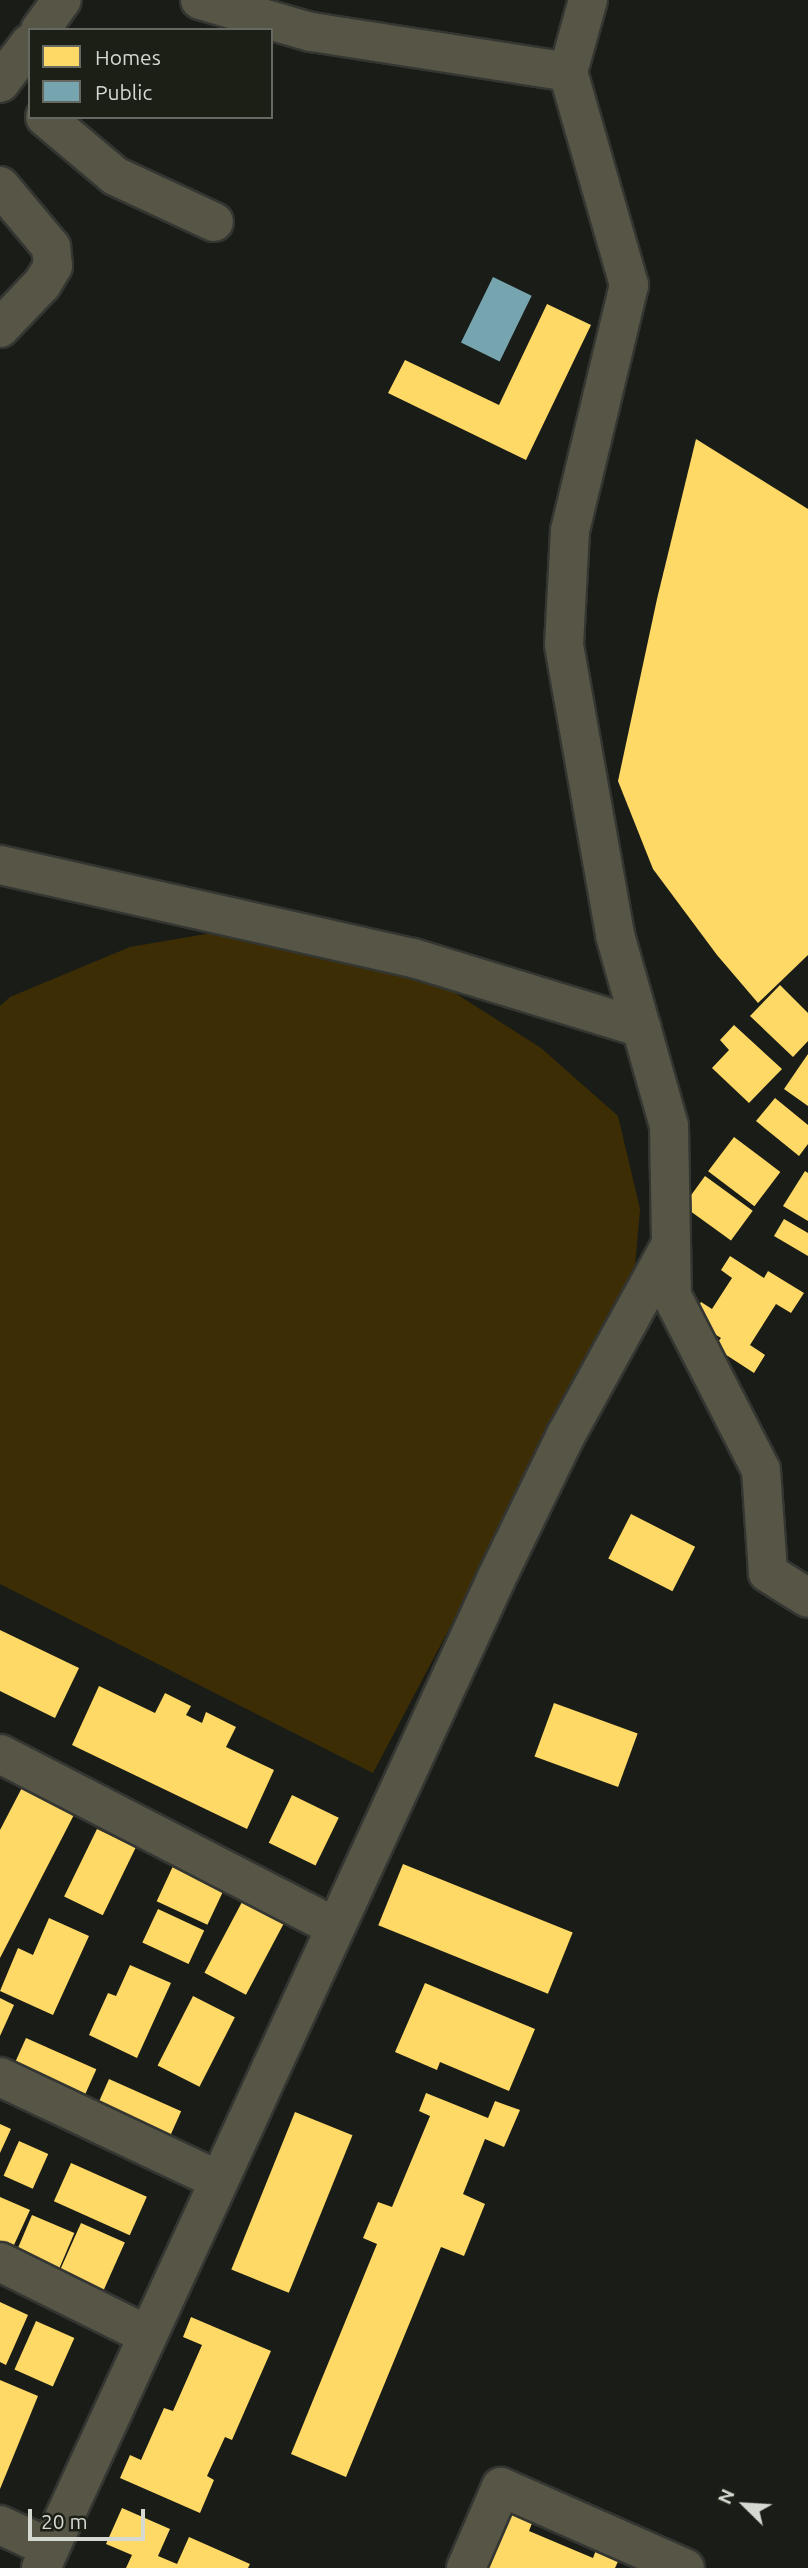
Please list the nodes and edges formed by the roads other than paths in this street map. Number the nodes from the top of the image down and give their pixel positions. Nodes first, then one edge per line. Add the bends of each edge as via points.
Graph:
1 (62, 0) edge
2 (200, 0) edge
3 (588, 0) edge
4 (41, 28) edge
5 (13, 66) edge
6 (568, 72) junction
7 (28, 98) edge
8 (47, 119) edge
9 (0, 186) edge
10 (214, 222) dead end
11 (0, 328) edge
12 (0, 865) edge
13 (642, 1028) junction
14 (672, 1244) junction
15 (808, 1598) edge
16 (0, 1754) edge
17 (335, 1927) junction
18 (0, 2077) edge
19 (218, 2180) junction
20 (0, 2262) edge
21 (148, 2335) junction
22 (0, 2525) edge
23 (45, 2558) edge
24 (466, 2568) edge
25 (685, 2568) edge

1 - 4 street
2 - 6 street via 311,32
3 - 6 street
5 - 7 street
6 - 13 street via 629,285 570,531 564,645 615,934
8 - 10 street via 115,176
9 - 11 street via 51,247 53,265
12 - 13 street via 413,958
13 - 14 street via 669,1126
14 - 15 street via 672,1296 761,1470 768,1573
14 - 17 street via 566,1434
16 - 17 street
17 - 19 street
18 - 19 street
19 - 21 street
20 - 21 street
21 - 23 street
22 - 23 street
24 - 25 street via 501,2487

